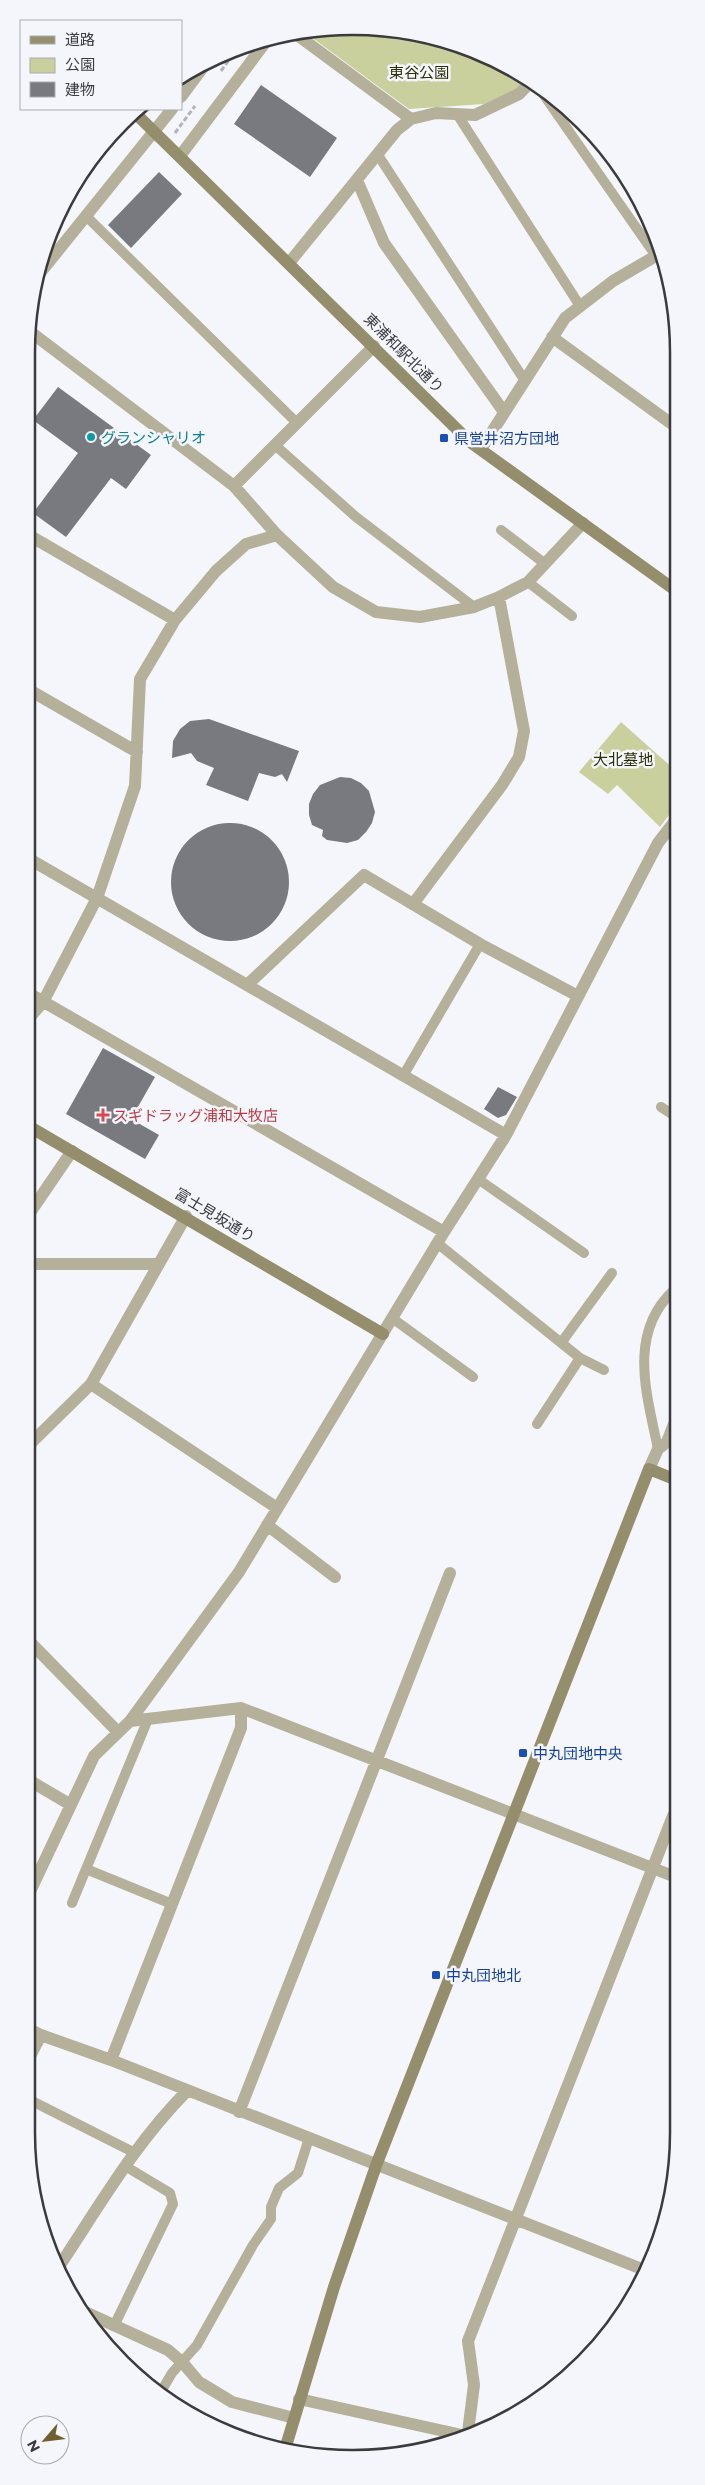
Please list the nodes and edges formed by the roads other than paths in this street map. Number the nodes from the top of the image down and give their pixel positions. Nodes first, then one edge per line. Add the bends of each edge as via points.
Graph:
1 (303, 39) edge
2 (261, 49) edge
3 (196, 77) edge
4 (526, 87) edge
5 (182, 96) edge
6 (551, 105) edge
7 (171, 110) edge
8 (457, 114) junction
9 (140, 117) edge
10 (411, 119) junction
11 (155, 132) junction
12 (378, 155) junction
13 (180, 156) junction
14 (357, 180) junction
15 (87, 217) junction
16 (652, 247) edge
17 (656, 259) edge
18 (289, 263) junction
19 (48, 264) edge
20 (580, 306) junction
21 (36, 336) edge
22 (552, 337) junction
23 (374, 346) junction
24 (524, 381) junction
25 (504, 412) junction
26 (296, 422) junction
27 (670, 422) edge
28 (276, 446) junction
29 (480, 449) junction
30 (234, 486) junction
31 (583, 523) junction
32 (501, 530) dead end
33 (277, 535) junction
34 (35, 539) edge
35 (544, 563) junction
36 (528, 582) junction
37 (670, 586) edge
38 (499, 597) junction
39 (474, 607) junction
40 (572, 616) dead end
41 (175, 620) junction
42 (35, 693) edge
43 (137, 752) junction
44 (670, 827) edge
45 (35, 863) edge
46 (97, 898) junction
47 (413, 904) junction
48 (480, 944) junction
49 (247, 985) junction
50 (578, 996) junction
51 (35, 997) edge
52 (43, 1002) junction
53 (35, 1012) edge
54 (403, 1076) junction
55 (661, 1107) dead end
56 (670, 1113) edge
57 (35, 1130) edge
58 (506, 1135) junction
59 (72, 1151) junction
60 (478, 1179) junction
61 (35, 1205) edge
62 (186, 1216) junction
63 (444, 1232) junction
64 (437, 1243) junction
65 (584, 1253) dead end
66 (35, 1264) edge
67 (159, 1264) junction
68 (612, 1273) dead end
69 (670, 1296) edge
70 (392, 1318) junction
71 (383, 1334) junction
72 (561, 1343) junction
73 (580, 1358) junction
74 (604, 1370) dead end
75 (473, 1378) dead end
76 (91, 1384) junction
77 (537, 1424) dead end
78 (670, 1436) edge
79 (35, 1439) edge
80 (658, 1449) junction
81 (649, 1469) junction
82 (670, 1477) edge
83 (277, 1508) junction
84 (267, 1525) junction
85 (450, 1573) dead end
86 (335, 1577) dead end
87 (35, 1647) edge
88 (241, 1708) junction
89 (148, 1719) junction
90 (130, 1722) junction
91 (118, 1732) junction
92 (378, 1761) junction
93 (35, 1784) edge
94 (71, 1805) junction
95 (515, 1814) junction
96 (670, 1824) edge
97 (654, 1868) junction
98 (86, 1870) junction
99 (670, 1875) edge
100 (35, 1881) edge
101 (72, 1902) dead end
102 (172, 1904) junction
103 (35, 2032) edge
104 (41, 2035) junction
105 (35, 2047) edge
106 (111, 2060) junction
107 (187, 2091) junction
108 (35, 2102) edge
109 (239, 2112) junction
110 (309, 2138) junction
111 (135, 2152) junction
112 (377, 2163) junction
113 (125, 2166) junction
114 (516, 2219) junction
115 (62, 2261) edge
116 (639, 2268) edge
117 (94, 2316) edge
118 (114, 2326) junction
119 (183, 2363) junction
120 (163, 2387) edge
121 (299, 2399) junction
122 (294, 2418) junction
123 (469, 2428) edge
124 (452, 2434) edge
125 (287, 2443) edge

1 - 10 street
2 - 13 street
3 - 5 street
4 - 8 street via 519,94 475,115
6 - 16 lane
7 - 11 street
8 - 10 street via 436,113
8 - 20 lane
9 - 11 street, 東浦和駅北通り
10 - 12 street via 397,130
11 - 13 street, 東浦和駅北通り
11 - 15 street
12 - 14 street
12 - 24 lane
13 - 18 street, 東浦和駅北通り
14 - 18 street
14 - 25 street via 384,243
15 - 19 street
15 - 26 lane
17 - 20 street via 614,281
18 - 23 street, 東浦和駅北通り
20 - 22 street via 565,318
21 - 30 street
22 - 24 street
22 - 27 street
23 - 26 street
23 - 29 street, 東浦和駅北通り
24 - 25 street
25 - 29 street
26 - 28 street
28 - 30 street
28 - 39 lane via 356,517
29 - 31 street, 東浦和駅北通り
30 - 33 street
31 - 35 street
31 - 37 street, 東浦和駅北通り
32 - 35 lane
33 - 39 street via 333,587 376,612 420,617
33 - 41 street via 246,544 216,571
34 - 41 street
35 - 36 street
36 - 38 street
36 - 40 lane
38 - 39 street
38 - 47 street via 524,731 520,757
41 - 43 street via 140,679
42 - 43 street
43 - 46 street via 135,786
44 - 50 street via 658,843
45 - 46 street
46 - 49 street
46 - 52 street
47 - 48 street
47 - 49 street via 364,875
48 - 50 street
48 - 54 lane
49 - 54 street
50 - 58 street
51 - 52 street
52 - 53 street
52 - 63 street
54 - 58 street
55 - 56 lane
57 - 59 street, 富士見坂通り
58 - 60 street
59 - 61 street
59 - 62 street, 富士見坂通り
60 - 63 street
60 - 65 lane
62 - 67 street
62 - 71 street, 富士見坂通り
63 - 64 street
64 - 70 street
64 - 72 lane
66 - 67 street
67 - 76 street
68 - 72 lane
69 - 80 lane via 650,1324 643,1350 645,1388
70 - 71 street
70 - 75 lane
71 - 83 street
72 - 73 lane
73 - 74 lane
73 - 77 lane
76 - 79 street
76 - 83 street
78 - 80 street via 668,1442
80 - 81 street
81 - 82 street
81 - 95 street
83 - 84 street
84 - 86 street
84 - 90 street via 239,1572
85 - 92 street
87 - 91 street
88 - 89 street
88 - 92 street
88 - 102 street via 241,1728
89 - 90 street
89 - 98 lane
90 - 91 street
91 - 94 street via 94,1756
92 - 95 street
92 - 109 street
93 - 94 street
94 - 100 street
95 - 97 street
95 - 112 street
96 - 97 street
97 - 99 street
97 - 114 street
98 - 101 lane
98 - 102 lane
102 - 106 street
103 - 104 street
104 - 105 street
104 - 106 street
106 - 107 street
107 - 109 street
107 - 111 street via 164,2114
108 - 111 lane
109 - 110 street
110 - 112 street
110 - 119 lane via 298,2173 279,2188 271,2207 271,2219 197,2346
111 - 113 street
112 - 114 street
112 - 121 street
113 - 115 street
113 - 118 lane via 170,2193 174,2204
114 - 116 street
114 - 123 street via 468,2341 474,2385
117 - 118 street
118 - 119 street via 168,2350
119 - 120 lane via 172,2372
119 - 122 street via 199,2382 232,2402
121 - 122 street
121 - 124 street
122 - 125 street

